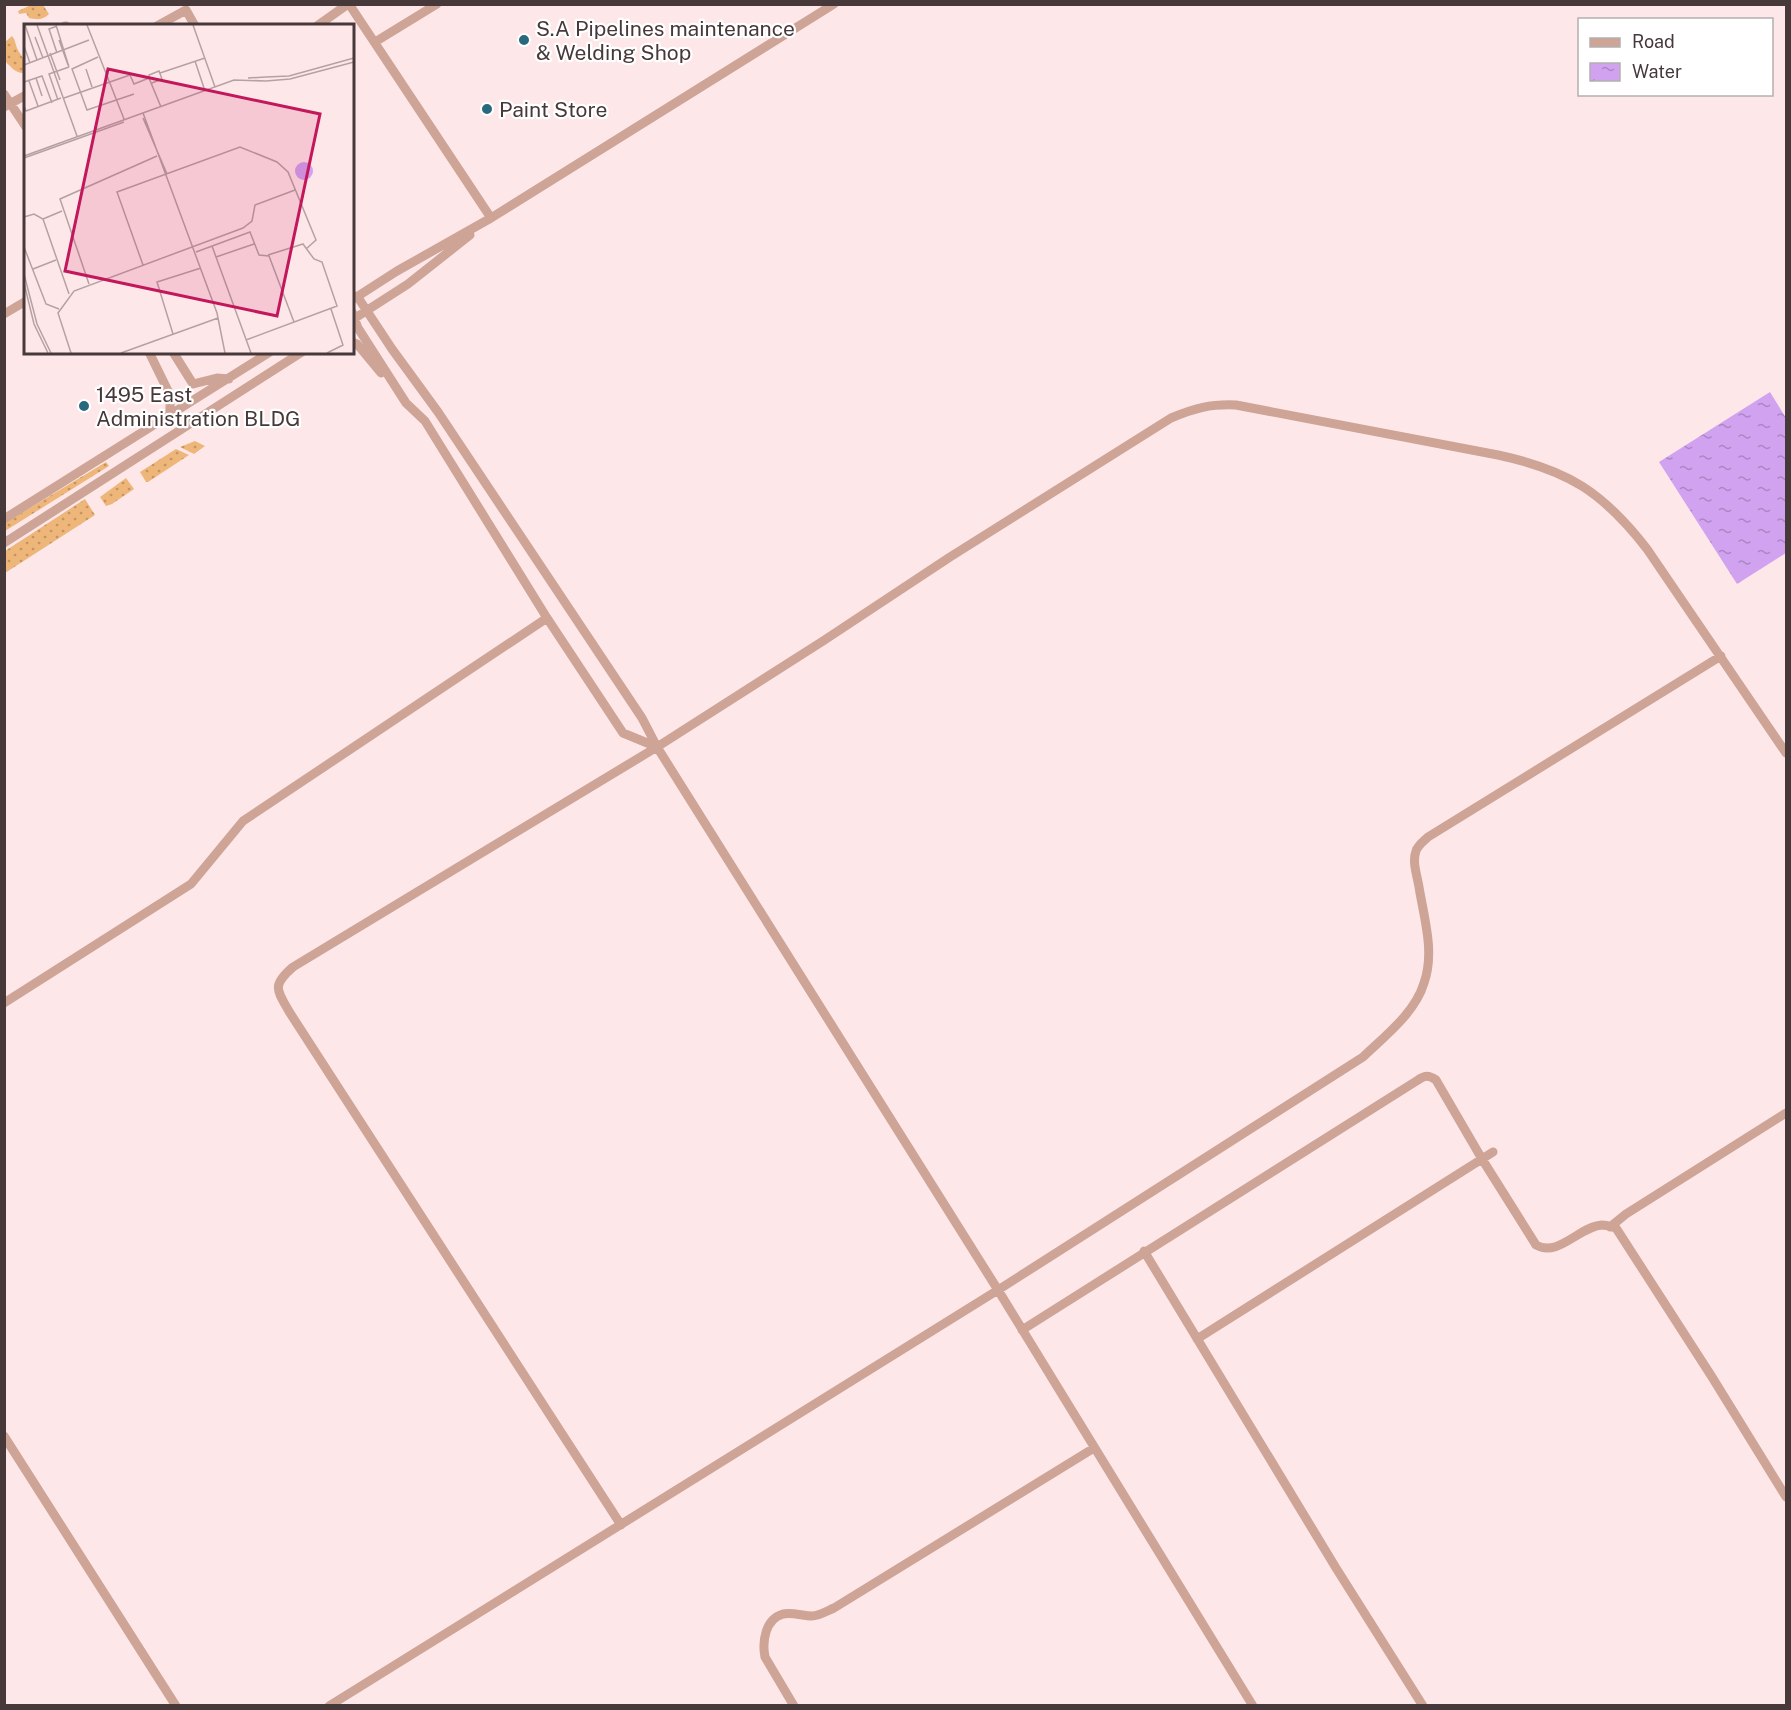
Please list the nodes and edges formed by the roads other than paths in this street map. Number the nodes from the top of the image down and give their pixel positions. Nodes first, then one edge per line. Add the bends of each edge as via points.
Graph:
1 (349, 4) edge
2 (437, 4) edge
3 (834, 4) edge
4 (822, 8) edge
5 (161, 24) edge
6 (194, 24) edge
7 (320, 24) edge
8 (375, 42) junction
9 (4, 94) edge
10 (24, 96) edge
11 (7, 105) edge
12 (24, 126) edge
13 (491, 218) junction
14 (355, 298) edge
15 (24, 302) edge
16 (367, 311) junction
17 (4, 314) edge
18 (354, 317) edge
19 (354, 319) edge
20 (354, 343) edge
21 (149, 354) edge
22 (174, 354) edge
23 (267, 354) edge
24 (299, 354) edge
25 (229, 379) junction
26 (406, 403) junction
27 (170, 416) junction
28 (4, 519) edge
29 (4, 543) edge
30 (547, 618) junction
31 (1721, 656) junction
32 (657, 747) junction
33 (1786, 753) edge
34 (4, 1003) edge
35 (1786, 1113) edge
36 (1493, 1152) dead end
37 (1482, 1159) junction
38 (1610, 1227) junction
39 (1144, 1251) junction
40 (998, 1290) junction
41 (1022, 1330) junction
42 (1197, 1339) junction
43 (4, 1436) edge
44 (1094, 1448) junction
45 (1786, 1497) edge
46 (621, 1525) junction
47 (176, 1706) edge
48 (329, 1706) edge
49 (794, 1706) edge
50 (1253, 1706) edge
51 (1423, 1706) edge

1 - 7 street
1 - 8 street
2 - 8 street
3 - 4 street
4 - 13 street
5 - 6 street via 186,10
8 - 13 street
9 - 11 street
10 - 11 street
11 - 12 street
13 - 14 street
13 - 16 street
14 - 16 street
15 - 17 street
16 - 18 street
16 - 32 street via 636,708
19 - 26 street
20 - 26 street
21 - 27 street via 170,395
22 - 25 street via 193,384
23 - 25 street
24 - 29 street
25 - 27 street
26 - 30 street via 425,421
27 - 28 street
30 - 32 street via 623,733
30 - 34 street via 243,821 191,884
31 - 32 street via 1629,526 1609,506 1566,476 1498,455 1215,404 1171,418
31 - 33 street
31 - 40 street via 1428,837 1418,847 1414,862 1427,931 1425,982 1407,1013 1363,1058
32 - 40 street
32 - 46 street via 293,967 278,985 290,1013
35 - 38 street
36 - 37 street
37 - 38 street via 1536,1245 1560,1245 1596,1226
37 - 39 street via 1436,1080 1423,1076
37 - 42 street
38 - 45 street via 1623,1237
39 - 41 street
39 - 42 street
40 - 41 street
40 - 46 street
41 - 44 street
42 - 51 street
43 - 47 street
44 - 49 street via 834,1608 814,1616 778,1616 766,1630 763,1649
44 - 50 street
46 - 48 street

